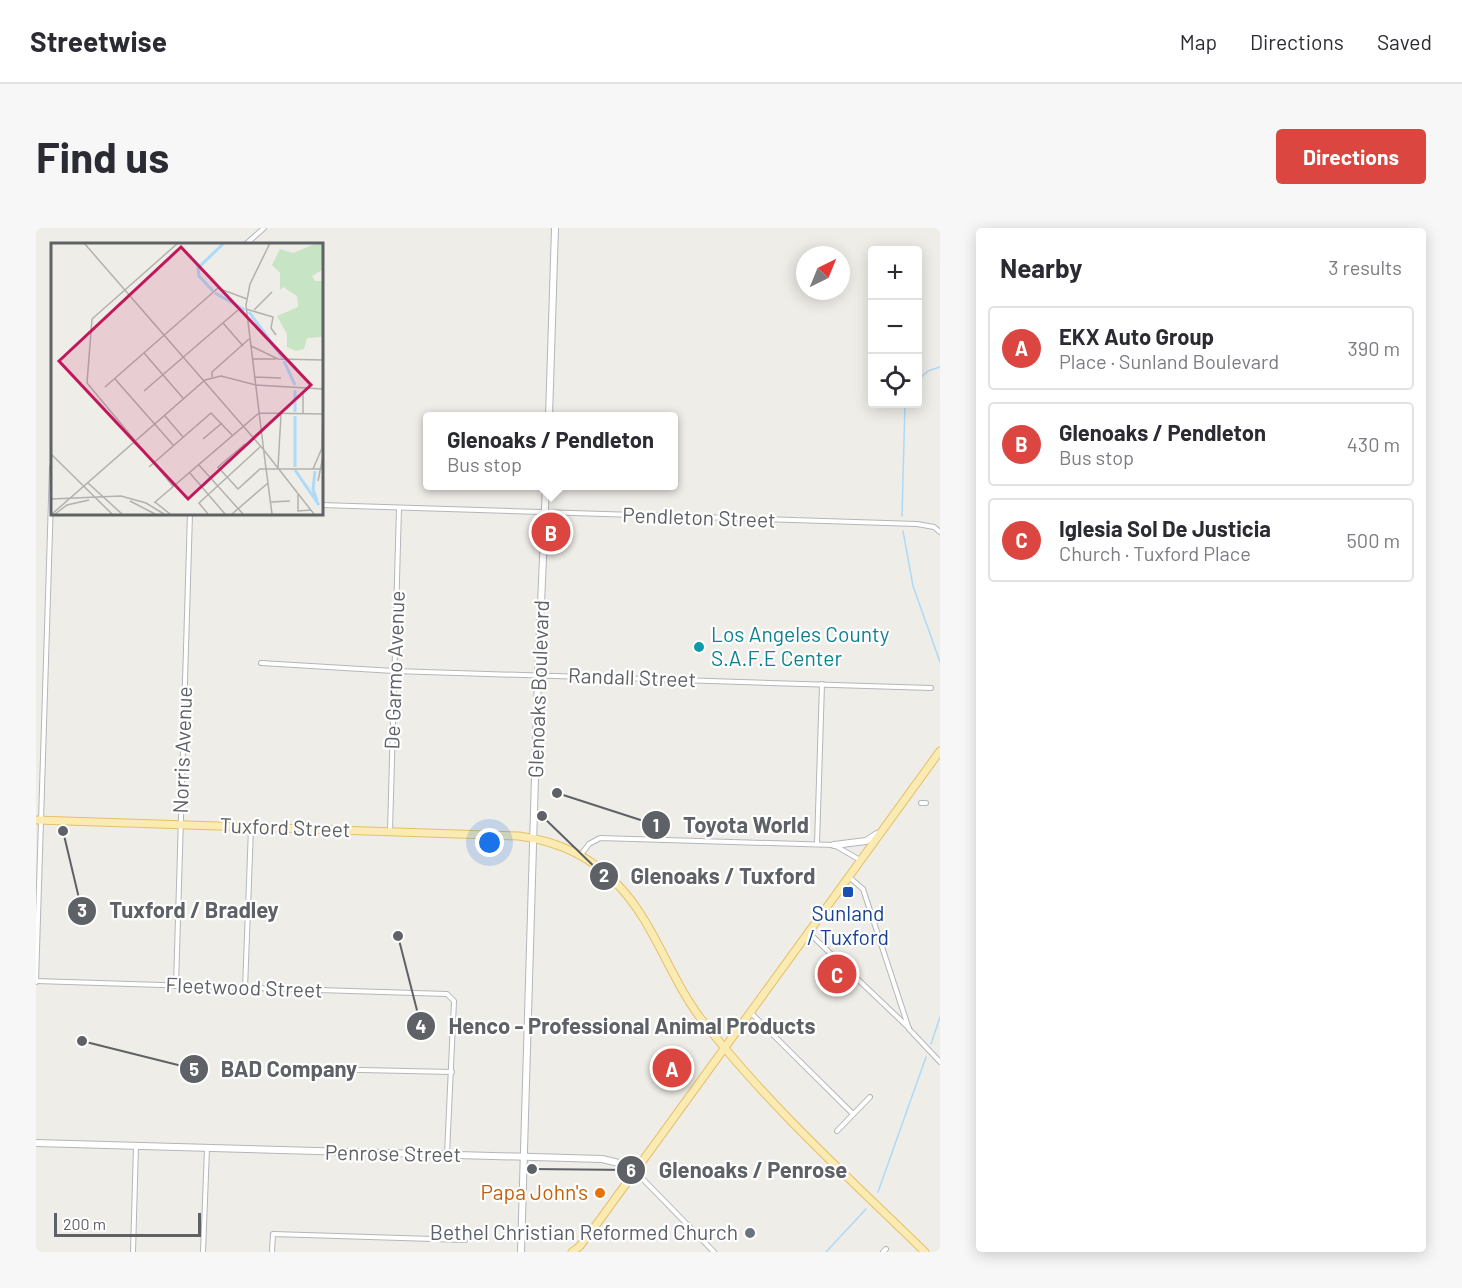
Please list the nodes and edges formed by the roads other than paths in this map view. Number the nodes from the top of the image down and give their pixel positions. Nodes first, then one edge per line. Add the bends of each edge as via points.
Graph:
1 (264, 228) edge
2 (555, 228) edge
3 (247, 243) edge
4 (549, 412) edge
5 (546, 490) edge
6 (51, 494) edge
7 (322, 505) edge
8 (399, 508) junction
9 (190, 514) edge
10 (546, 514) junction
11 (940, 532) edge
12 (261, 663) dead end
13 (394, 671) junction
14 (538, 675) junction
15 (822, 684) junction
16 (931, 688) dead end
17 (940, 752) edge
18 (39, 820) edge
19 (888, 823) junction
20 (180, 825) junction
21 (251, 827) junction
22 (390, 831) junction
23 (533, 838) junction
24 (817, 844) junction
25 (834, 845) junction
26 (580, 856) junction
27 (861, 860) junction
28 (849, 877) junction
29 (808, 933) junction
30 (36, 981) edge
31 (176, 986) junction
32 (245, 989) junction
33 (750, 1012) junction
34 (909, 1029) junction
35 (724, 1048) junction
36 (940, 1062) edge
37 (316, 1069) dead end
38 (452, 1072) junction
39 (870, 1097) dead end
40 (853, 1114) junction
41 (837, 1131) dead end
42 (36, 1143) edge
43 (136, 1146) junction
44 (207, 1149) junction
45 (447, 1155) junction
46 (524, 1156) junction
47 (634, 1171) junction
48 (465, 1240) dead end
49 (580, 1249) edge
50 (133, 1252) edge
51 (203, 1252) edge
52 (272, 1252) edge
53 (521, 1252) edge
54 (572, 1252) edge
55 (714, 1252) edge
56 (925, 1252) edge

1 - 3 street
2 - 4 main road
5 - 10 main road, Glenoaks Boulevard
6 - 18 street
7 - 8 street, Pendleton Street
8 - 10 street, Pendleton Street
8 - 13 street, De Garmo Avenue
9 - 20 street, Norris Avenue
10 - 11 street, Pendleton Street via 913,524 934,527
10 - 14 main road, Glenoaks Boulevard
12 - 13 street, Randall Street
13 - 14 street, Randall Street
13 - 22 street, De Garmo Avenue
14 - 15 street, Randall Street
14 - 23 main road, Glenoaks Boulevard
15 - 16 street, Randall Street
15 - 24 street
17 - 19 main road
18 - 20 main road, Tuxford Street
18 - 30 street
19 - 25 main road via 866,841
19 - 27 main road
20 - 21 main road, Tuxford Street
20 - 31 street, Norris Avenue
21 - 22 main road, Tuxford Street
21 - 32 street
22 - 23 main road, Tuxford Street
23 - 26 main road, Tuxford Street
23 - 46 main road, Glenoaks Boulevard
24 - 25 street
24 - 26 street via 600,838
25 - 27 street
26 - 35 main road, Tuxford Street via 603,871 626,895 690,1002
27 - 28 main road
28 - 29 main road
28 - 34 street via 863,889
29 - 33 main road
29 - 34 street
30 - 31 street, Fleetwood Street
31 - 32 street, Fleetwood Street
32 - 38 street, Fleetwood Street via 452,997
33 - 35 main road
33 - 40 street
34 - 36 street
35 - 47 main road
35 - 56 main road, Tuxford Street via 754,1084
37 - 38 street
38 - 45 street
39 - 40 street
40 - 41 street
42 - 43 main road, Penrose Street
43 - 44 main road, Penrose Street
43 - 50 street
44 - 45 main road, Penrose Street
44 - 51 street
45 - 46 main road, Penrose Street
46 - 47 main road, Penrose Street via 612,1160
46 - 53 main road, Glenoaks Boulevard
47 - 49 main road
47 - 55 street, Penrose Street
48 - 52 street via 273,1234
49 - 54 main road

